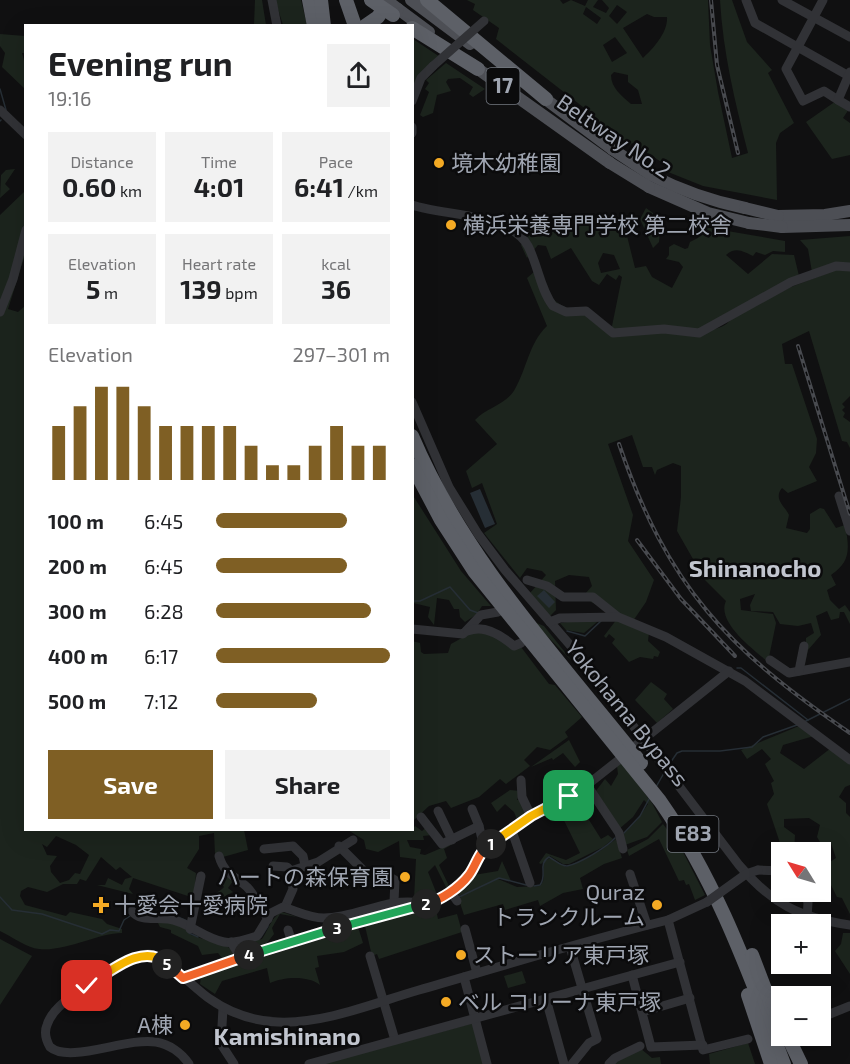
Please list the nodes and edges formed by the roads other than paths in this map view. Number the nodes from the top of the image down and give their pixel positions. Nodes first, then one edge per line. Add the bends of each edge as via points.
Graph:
1 (272, 0) edge
2 (309, 0) edge
3 (321, 0) edge
4 (328, 0) edge
5 (371, 0) edge
6 (411, 0) edge
7 (427, 0) edge
8 (746, 0) edge
9 (782, 0) edge
10 (823, 0) edge
11 (348, 2) edge
12 (392, 5) edge
13 (813, 17) junction
14 (484, 21) dead end
15 (277, 24) edge
16 (314, 24) edge
17 (324, 24) edge
18 (331, 24) edge
19 (354, 24) edge
20 (368, 24) edge
21 (377, 24) edge
22 (406, 24) edge
23 (414, 29) edge
24 (850, 37) edge
25 (798, 47) junction
26 (478, 69) junction
27 (849, 74) edge
28 (414, 96) edge
29 (546, 99) junction
30 (838, 100) junction
31 (850, 107) edge
32 (0, 110) edge
33 (24, 133) edge
34 (650, 181) junction
35 (414, 206) edge
36 (850, 211) edge
37 (780, 222) junction
38 (850, 225) edge
39 (24, 238) edge
40 (850, 267) edge
41 (0, 312) edge
42 (414, 407) edge
43 (414, 440) edge
44 (414, 469) edge
45 (839, 496) dead end
46 (850, 531) edge
47 (527, 580) dead end
48 (498, 612) dead end
49 (542, 612) junction
50 (526, 614) dead end
51 (618, 617) junction
52 (550, 622) junction
53 (414, 629) edge
54 (463, 634) junction
55 (521, 643) dead end
56 (804, 646) dead end
57 (770, 660) dead end
58 (850, 662) edge
59 (799, 670) junction
60 (729, 671) junction
61 (644, 738) junction
62 (635, 746) dead end
63 (620, 759) dead end
64 (850, 760) edge
65 (521, 780) dead end
66 (587, 785) junction
67 (472, 809) dead end
68 (438, 811) dead end
69 (531, 816) junction
70 (421, 817) dead end
71 (479, 826) junction
72 (512, 831) junction
73 (353, 840) dead end
74 (452, 840) junction
75 (339, 846) junction
76 (484, 848) junction
77 (264, 849) dead end
78 (623, 849) dead end
79 (219, 856) dead end
80 (273, 866) dead end
81 (305, 866) junction
82 (771, 871) edge
83 (292, 872) junction
84 (365, 872) dead end
85 (630, 874) dead end
86 (201, 876) dead end
87 (381, 879) dead end
88 (530, 883) dead end
89 (450, 891) junction
90 (457, 901) dead end
91 (394, 902) junction
92 (426, 904) junction
93 (285, 907) junction
94 (723, 908) junction
95 (133, 913) dead end
96 (801, 914) edge
97 (323, 918) junction
98 (268, 919) junction
99 (668, 920) junction
100 (831, 921) edge
101 (647, 925) junction
102 (850, 925) edge
103 (188, 926) junction
104 (465, 929) dead end
105 (288, 930) dead end
106 (325, 932) junction
107 (231, 942) junction
108 (292, 942) junction
109 (570, 947) junction
110 (256, 953) junction
111 (370, 956) dead end
112 (680, 962) junction
113 (477, 973) junction
114 (632, 975) junction
115 (464, 977) junction
116 (183, 978) junction
117 (762, 979) junction
118 (583, 989) junction
119 (690, 998) junction
120 (771, 998) edge
121 (546, 999) junction
122 (384, 1000) junction
123 (771, 1003) edge
124 (850, 1006) edge
125 (223, 1008) junction
126 (642, 1012) junction
127 (831, 1014) edge
128 (476, 1019) junction
129 (748, 1039) dead end
130 (395, 1040) junction
131 (703, 1045) junction
132 (640, 1046) dead end
133 (787, 1046) edge
134 (793, 1046) edge
135 (189, 1064) edge
136 (234, 1064) edge
137 (309, 1064) edge
138 (487, 1064) edge
139 (564, 1064) edge
140 (572, 1064) edge
141 (609, 1064) edge
142 (771, 1064) edge
143 (784, 1064) edge
144 (794, 1064) edge
145 (801, 1064) edge

1 - 15 street
2 - 16 highway
3 - 17 highway
4 - 18 highway
5 - 12 highway, bridge
6 - 29 main road, Beltway No.2 / 17
7 - 29 highway
8 - 25 street via 755,23
9 - 13 street
10 - 13 street
11 - 19 highway
12 - 20 highway
12 - 21 highway
12 - 22 highway
12 - 26 main road, Beltway No.2 / 17
13 - 24 street
13 - 25 street
14 - 28 street, bridge via 421,78
23 - 26 highway
25 - 27 street
25 - 30 street via 786,69 803,101 824,91
26 - 34 main road, Beltway No.2 / 17, bridge via 610,163
27 - 30 street
29 - 34 main road, Beltway No.2 / 17, bridge
30 - 31 street
32 - 33 street
34 - 37 main road, Beltway No.2 / 17, bridge
34 - 37 main road, Beltway No.2 / 17, bridge via 708,213 749,223
35 - 40 street via 510,228 529,248 553,306 566,312 586,311 613,333 664,329 699,333 791,282 836,266
36 - 37 main road, Beltway No.2 / 17
37 - 38 main road, Beltway No.2 / 17
39 - 41 street
42 - 49 street via 433,453 468,518 505,570
43 - 117 highway, Yokohama Bypass / E83 via 441,497 480,560 669,797 733,909
44 - 94 highway, Yokohama Bypass / E83 via 474,571 660,801
45 - 46 street
47 - 51 street via 547,586 563,597 593,597
48 - 54 street via 481,615
49 - 50 street
49 - 52 street
51 - 52 street via 560,618
51 - 60 street via 666,637
52 - 61 street
53 - 54 street
54 - 55 street via 479,627 514,646
56 - 59 street
57 - 59 street via 784,672
58 - 59 street
60 - 61 street
60 - 64 street
61 - 62 street
61 - 96 street via 754,883 772,899
63 - 66 street
65 - 69 street via 522,797
66 - 69 street
66 - 78 street via 618,833
67 - 71 street
68 - 74 street
69 - 72 street
70 - 74 street via 442,844
71 - 74 street
71 - 76 street
72 - 76 street
72 - 88 street
73 - 75 street
75 - 81 street via 318,862
75 - 84 street
76 - 89 street via 467,878
77 - 81 street via 293,846
79 - 98 street via 222,866 247,887
80 - 83 street via 287,867
81 - 83 street
82 - 99 street, bridge via 746,874 707,902
83 - 93 street via 293,889
85 - 101 street
86 - 103 street
87 - 91 street via 395,880
89 - 90 street
89 - 92 street via 441,900
91 - 92 street
91 - 97 street via 366,912
92 - 106 street via 362,925
93 - 97 street
93 - 98 street
94 - 142 highway
94 - 143 highway, Yokohama Bypass / E83
95 - 103 street
97 - 106 street
98 - 107 street via 257,936
99 - 101 street
99 - 112 street
100 - 102 street
101 - 109 street
103 - 107 street via 222,942
104 - 113 street
105 - 108 street
106 - 108 street
107 - 110 street via 236,950 250,946
108 - 110 street
109 - 113 street
109 - 118 street
110 - 116 street
111 - 122 street
112 - 114 street
112 - 119 street
113 - 115 street
114 - 118 street
114 - 126 street
115 - 122 street
115 - 128 street
116 - 125 street
116 - 135 street via 161,958 149,954 135,957 70,998 52,1015 45,1034 54,1052 72,1060 147,1041 166,1044
117 - 120 highway
117 - 123 highway, Yokohama Bypass / E83
118 - 121 street
118 - 140 street via 597,1039
119 - 126 street
119 - 131 street
121 - 128 street
121 - 139 street
122 - 125 street via 298,1022 248,1018
122 - 130 street
124 - 127 street
125 - 136 street via 221,1044
126 - 131 street via 651,1047
128 - 130 street
128 - 138 street
129 - 131 street via 713,1049 704,1050
130 - 137 street
132 - 141 street
133 - 144 highway, Yokohama Bypass / E83
134 - 145 highway

